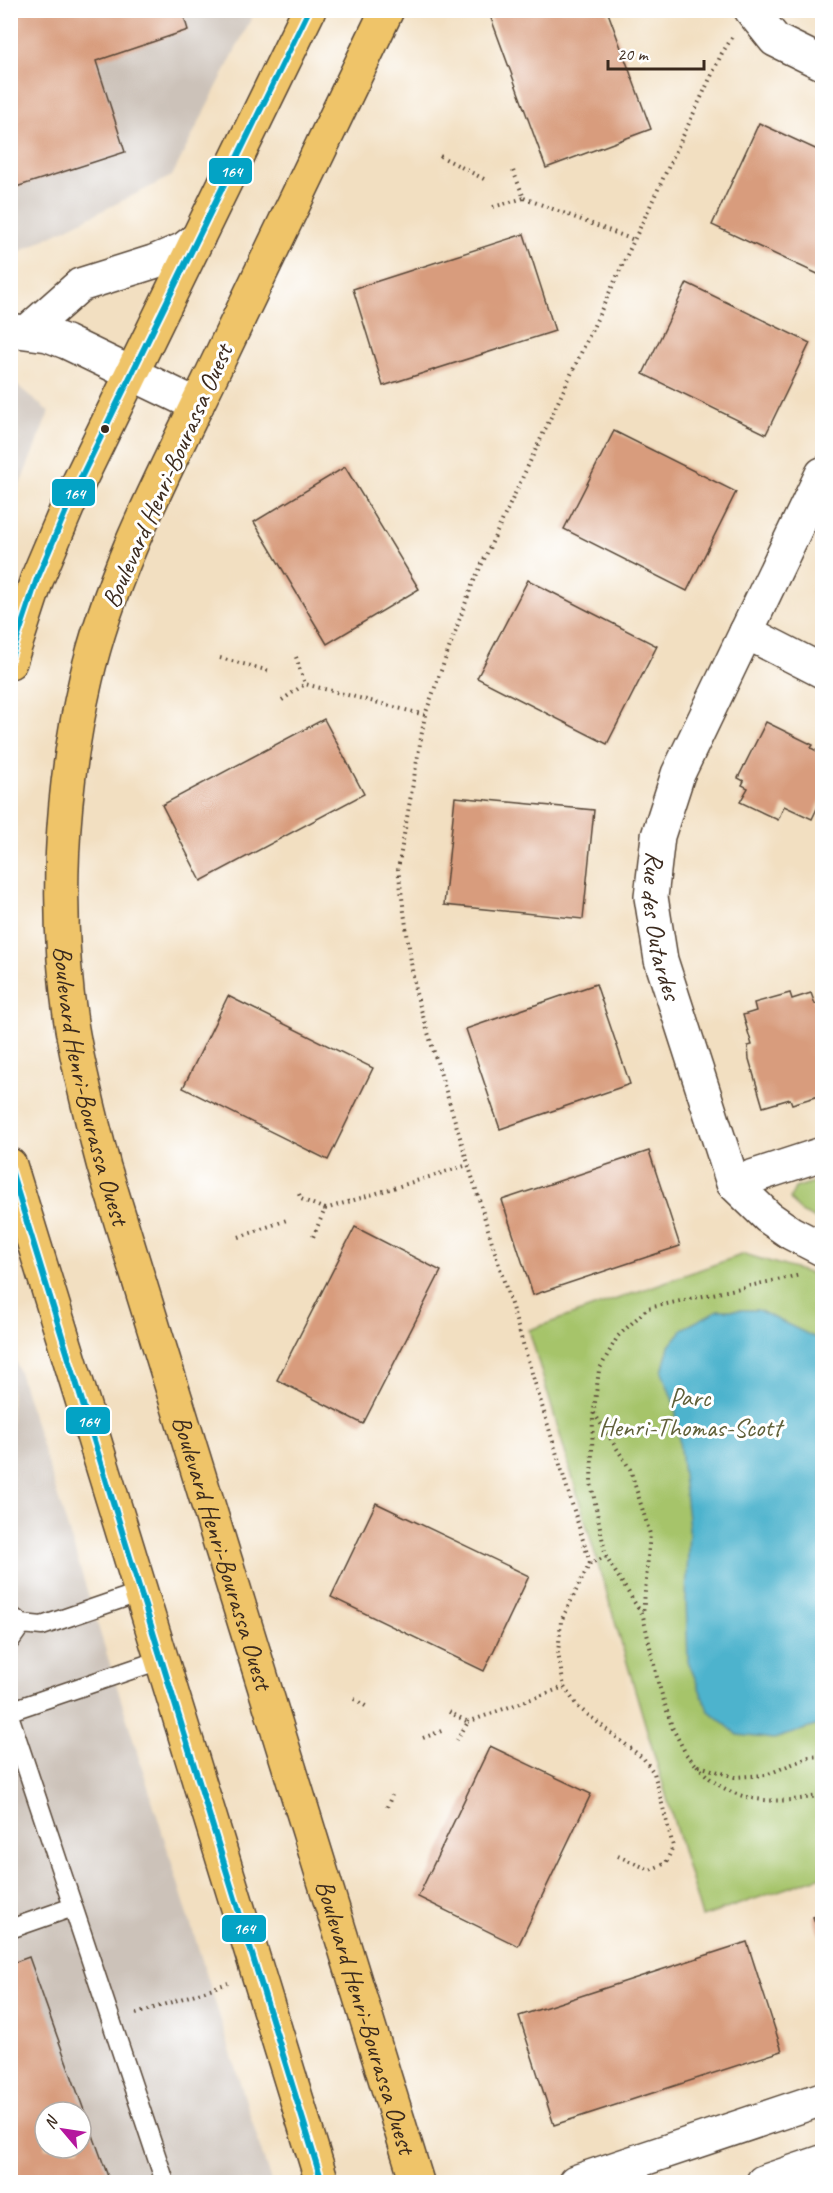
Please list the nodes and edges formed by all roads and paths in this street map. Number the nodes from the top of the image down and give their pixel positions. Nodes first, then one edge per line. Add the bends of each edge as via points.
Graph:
1 (309, 10) edge
2 (387, 10) edge
3 (751, 11) edge
4 (822, 63) edge
5 (440, 156) dead end
6 (512, 168) dead end
7 (484, 179) dead end
8 (524, 198) junction
9 (493, 207) dead end
10 (198, 238) junction
11 (634, 240) junction
12 (19, 330) edge
13 (130, 374) junction
14 (197, 405) junction
15 (822, 474) edge
16 (746, 632) junction
17 (296, 657) dead end
18 (220, 658) dead end
19 (10, 662) edge
20 (270, 671) dead end
21 (822, 671) edge
22 (305, 684) junction
23 (282, 700) dead end
24 (425, 715) junction
25 (822, 1154) edge
26 (468, 1165) junction
27 (13, 1182) edge
28 (733, 1184) junction
29 (299, 1194) dead end
30 (325, 1209) junction
31 (287, 1220) dead end
32 (239, 1237) dead end
33 (313, 1237) dead end
34 (820, 1247) edge
35 (594, 1413) junction
36 (606, 1557) junction
37 (590, 1563) junction
38 (141, 1592) junction
39 (643, 1616) junction
40 (16, 1619) edge
41 (10, 1641) edge
42 (160, 1660) junction
43 (564, 1687) junction
44 (354, 1699) dead end
45 (367, 1707) dead end
46 (10, 1711) edge
47 (449, 1712) dead end
48 (10, 1718) edge
49 (468, 1722) junction
50 (444, 1730) dead end
51 (423, 1738) dead end
52 (457, 1740) dead end
53 (822, 1756) edge
54 (696, 1765) junction
55 (822, 1795) edge
56 (392, 1796) dead end
57 (387, 1807) dead end
58 (618, 1856) dead end
59 (73, 1907) junction
60 (10, 1929) edge
61 (232, 1982) dead end
62 (127, 2017) dead end
63 (822, 2099) edge
64 (822, 2162) edge
65 (165, 2182) edge
66 (322, 2182) edge
67 (417, 2182) edge
68 (575, 2182) edge
69 (763, 2182) edge

1 - 10 main road
2 - 14 main road, Boulevard Henri-Bourassa Ouest
3 - 4 street via 775,40
3 - 11 path via 722,53
5 - 7 path
6 - 8 path
8 - 9 path
8 - 11 path
10 - 12 street via 162,259 80,285
10 - 13 main road
11 - 24 path via 472,585
12 - 13 street via 66,342
13 - 14 street
13 - 19 main road via 53,539
14 - 67 main road, Boulevard Henri-Bourassa Ouest via 130,548 86,678 71,763 64,843 64,944 72,1029 107,1177
15 - 16 street, Rue des Outardes
16 - 21 street
16 - 28 street, Rue des Outardes via 678,774 658,836 651,897 661,960
17 - 22 path
18 - 20 path
22 - 23 path
22 - 24 path
24 - 26 path via 398,869 415,990
25 - 28 street
26 - 30 path
26 - 37 path
27 - 38 main road
28 - 34 street, Rue des Outardes via 768,1217
29 - 30 path
30 - 33 path
31 - 32 path
34 - 35 path via 799,1277 648,1308 618,1336 599,1370
35 - 36 path via 591,1483
35 - 39 path via 630,1469 650,1534
36 - 37 path
36 - 39 path
37 - 43 path via 561,1621 558,1653
38 - 40 lane via 50,1624 32,1626
38 - 42 main road
39 - 54 path via 672,1727
40 - 41 lane
42 - 46 lane
42 - 66 main road
43 - 49 path
43 - 58 path via 578,1707 644,1759 654,1773 673,1846 666,1863 650,1870
44 - 45 path
47 - 49 path
48 - 59 lane
49 - 52 path
50 - 51 path
53 - 54 path via 756,1776 735,1777
54 - 55 path via 707,1778 734,1793 764,1801 789,1803
56 - 57 path
59 - 60 lane
59 - 65 lane
61 - 62 path
63 - 68 street
64 - 69 street

